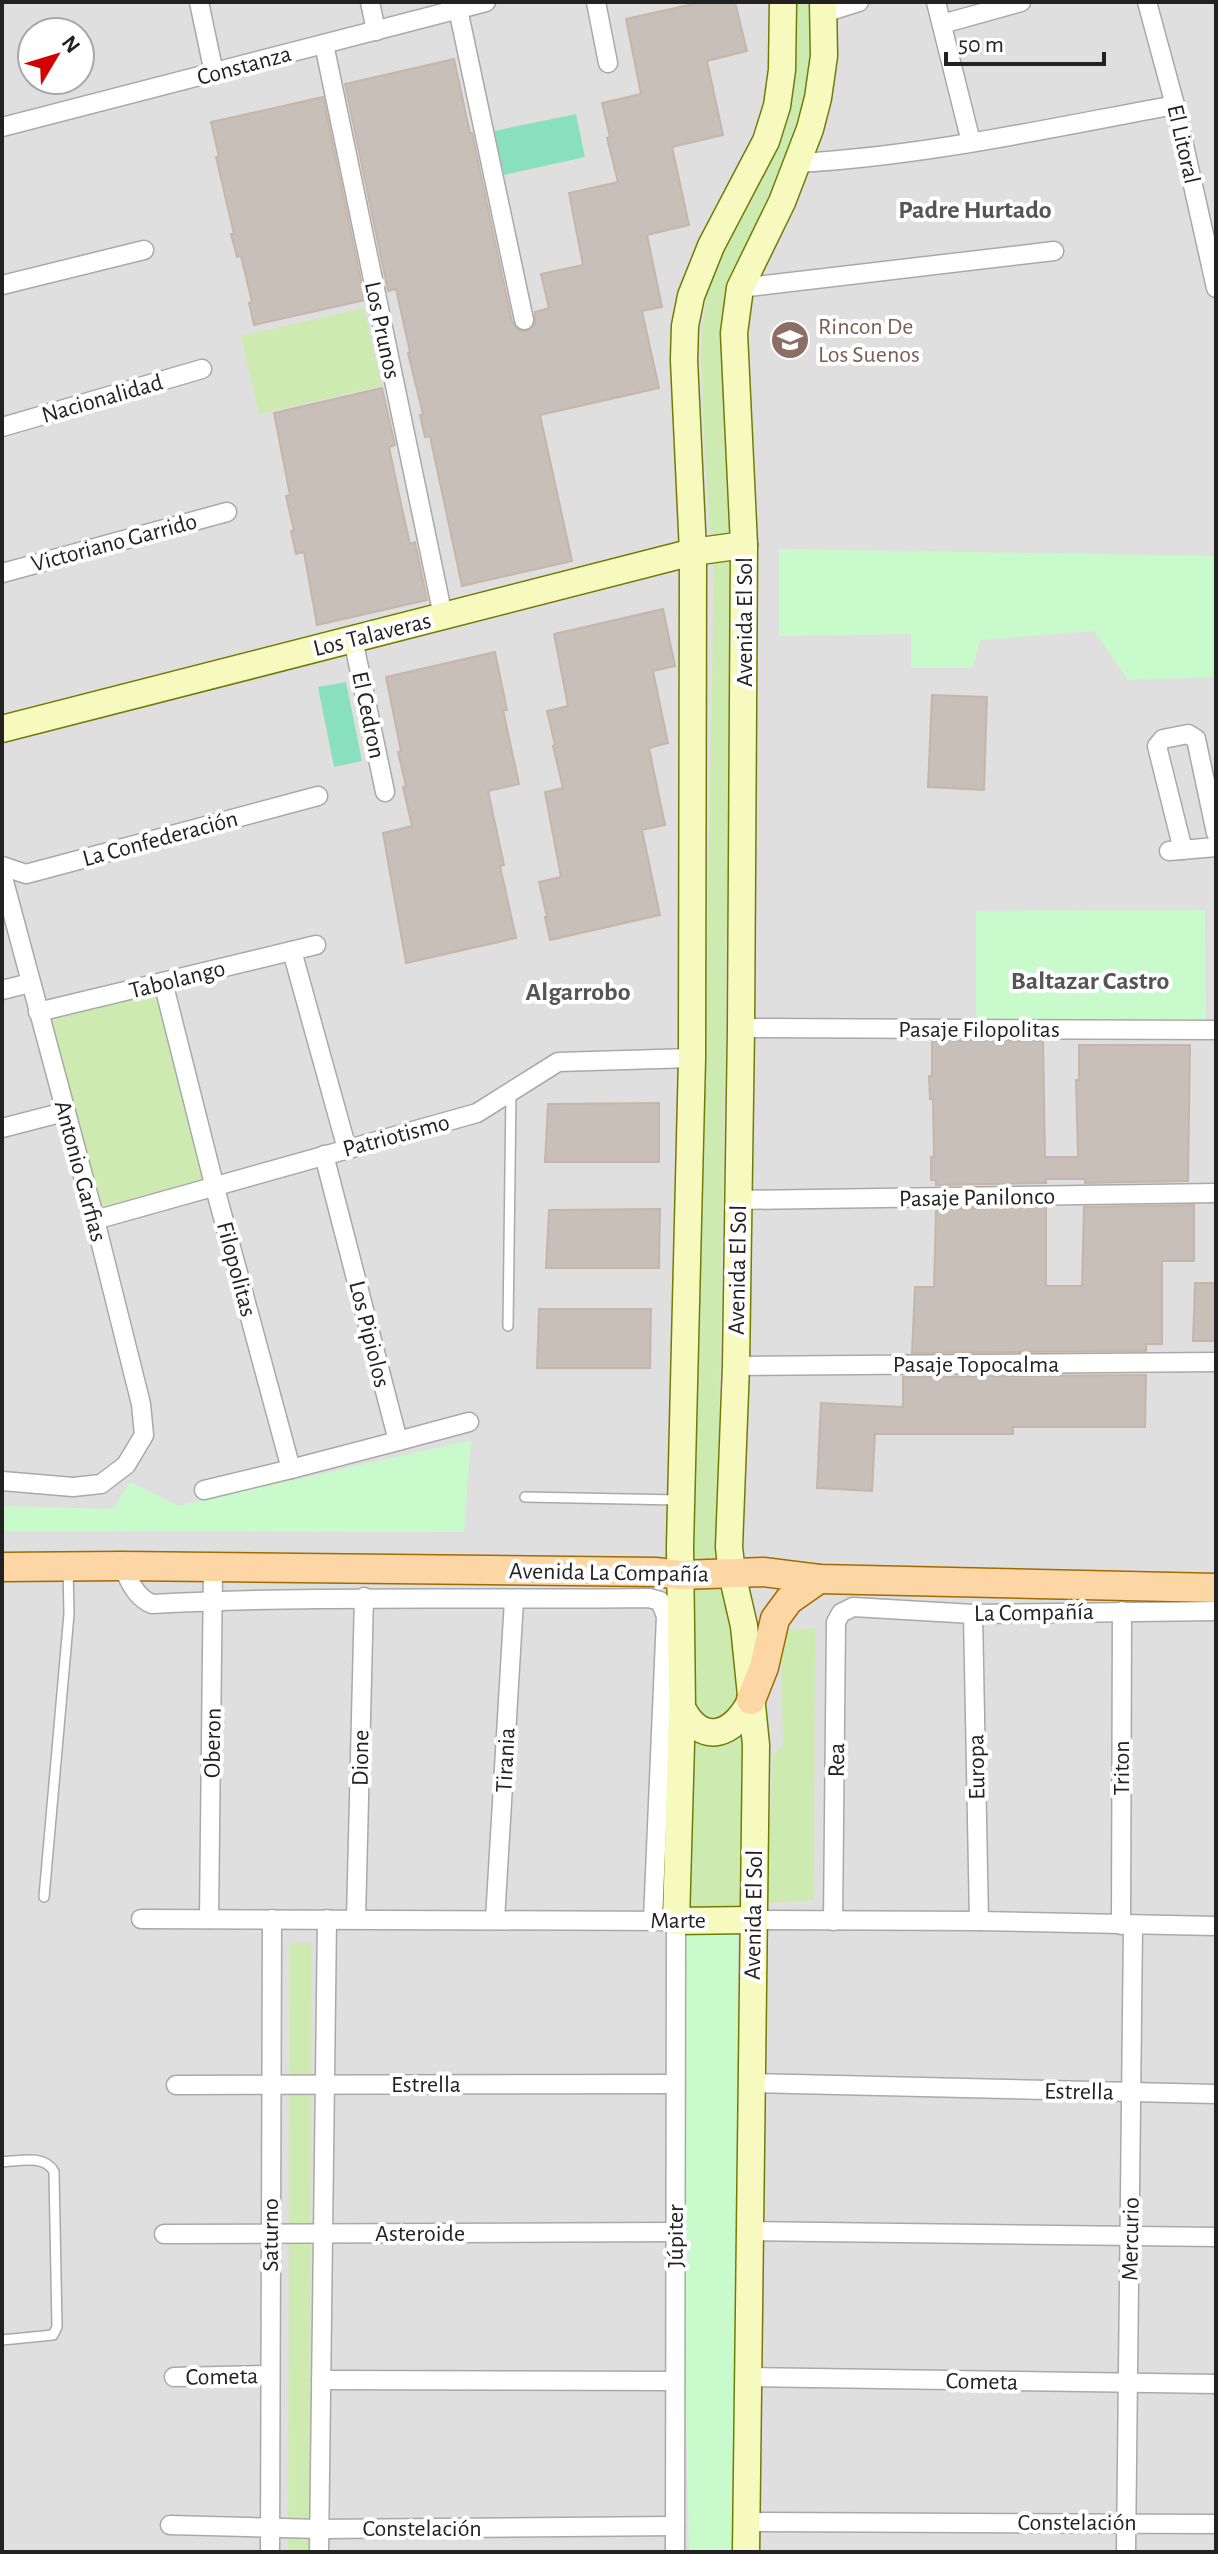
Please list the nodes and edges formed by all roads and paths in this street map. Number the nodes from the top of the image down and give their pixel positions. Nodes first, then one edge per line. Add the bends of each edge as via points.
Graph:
1 (199, 2) edge
2 (370, 2) edge
3 (486, 2) edge
4 (596, 2) edge
5 (783, 2) edge
6 (859, 2) edge
7 (936, 2) edge
8 (1021, 2) edge
9 (1147, 2) edge
10 (823, 8) edge
11 (458, 9) junction
12 (942, 24) junction
13 (376, 31) junction
14 (324, 44) junction
15 (608, 63) dead end
16 (214, 73) junction
17 (1175, 105) junction
18 (2, 127) edge
19 (971, 142) junction
20 (798, 163) junction
21 (144, 250) dead end
22 (1054, 251) dead end
23 (1215, 279) edge
24 (2, 285) edge
25 (740, 288) junction
26 (524, 320) dead end
27 (202, 369) dead end
28 (2, 427) edge
29 (227, 512) dead end
30 (744, 545) junction
31 (693, 552) junction
32 (2, 573) edge
33 (443, 616) junction
34 (353, 639) junction
35 (2, 729) edge
36 (385, 792) dead end
37 (318, 796) dead end
38 (1216, 833) edge
39 (1216, 847) edge
40 (2, 866) edge
41 (2, 874) edge
42 (316, 945) dead end
43 (292, 951) junction
44 (163, 982) junction
45 (30, 983) junction
46 (2, 990) edge
47 (38, 1012) junction
48 (741, 1028) junction
49 (1216, 1030) edge
50 (692, 1058) junction
51 (511, 1091) junction
52 (64, 1112) junction
53 (2, 1128) edge
54 (347, 1149) junction
55 (324, 1155) junction
56 (215, 1188) junction
57 (1216, 1193) edge
58 (738, 1200) junction
59 (95, 1220) junction
60 (508, 1326) dead end
61 (1216, 1362) edge
62 (736, 1366) junction
63 (469, 1422) dead end
64 (398, 1441) junction
65 (291, 1469) junction
66 (2, 1481) edge
67 (204, 1490) dead end
68 (525, 1497) dead end
69 (681, 1500) junction
70 (68, 1566) junction
71 (122, 1566) junction
72 (213, 1566) junction
73 (2, 1567) edge
74 (732, 1574) junction
75 (681, 1575) junction
76 (819, 1579) junction
77 (1216, 1588) edge
78 (364, 1597) junction
79 (514, 1600) junction
80 (214, 1601) junction
81 (853, 1607) joint
82 (1122, 1611) junction
83 (1216, 1611) edge
84 (973, 1614) junction
85 (751, 1700) junction
86 (682, 1708) junction
87 (44, 1897) dead end
88 (141, 1919) dead end
89 (209, 1919) junction
90 (272, 1919) junction
91 (327, 1919) junction
92 (356, 1919) junction
93 (495, 1920) junction
94 (664, 1920) junction
95 (752, 1920) junction
96 (833, 1921) junction
97 (979, 1921) junction
98 (1127, 1925) junction
99 (1216, 1926) edge
100 (751, 2083) junction
101 (675, 2084) junction
102 (176, 2085) dead end
103 (270, 2085) junction
104 (324, 2085) junction
105 (1131, 2092) junction
106 (1216, 2094) edge
107 (2, 2162) edge
108 (749, 2231) junction
109 (675, 2232) junction
110 (269, 2233) junction
111 (323, 2233) junction
112 (164, 2234) dead end
113 (1130, 2236) junction
114 (1216, 2237) edge
115 (2, 2340) edge
116 (270, 2375) junction
117 (174, 2377) dead end
118 (748, 2377) junction
119 (321, 2380) junction
120 (675, 2381) junction
121 (1128, 2384) junction
122 (1216, 2384) edge
123 (746, 2522) junction
124 (1126, 2522) junction
125 (1216, 2524) edge
126 (170, 2525) dead end
127 (675, 2526) junction
128 (270, 2528) junction
129 (319, 2529) junction
130 (270, 2552) edge
131 (319, 2552) edge
132 (675, 2552) edge
133 (746, 2552) edge
134 (1126, 2552) edge

1 - 16 street
2 - 13 street
3 - 11 street, Constanza
4 - 15 street
5 - 31 main road, Avenida El Sol via 777,106 766,141 711,246 685,326
6 - 10 street
7 - 12 street
8 - 12 street
9 - 17 street, El Litoral
10 - 20 main road, Avenida El Sol via 818,98
11 - 13 street, Constanza
11 - 26 street
12 - 19 street
13 - 14 street, Constanza
14 - 16 street, Constanza
14 - 33 street, Los Prunos
16 - 18 street, Constanza
17 - 19 street
17 - 23 street, El Litoral
19 - 20 street
20 - 25 main road, Avenida El Sol
21 - 24 street
22 - 25 street
25 - 30 main road, Avenida El Sol via 734,333
27 - 28 street, Nacionalidad
29 - 32 street, Victoriano Garrido
30 - 31 main road, Los Talaveras
30 - 48 main road, Avenida El Sol
31 - 33 main road, Los Talaveras
31 - 50 main road, Avenida El Sol
33 - 34 main road, Los Talaveras
34 - 35 main road, Los Talaveras
34 - 36 street, El Cedron
37 - 40 street, La Confederación via 26,874
38 - 39 street via 1196,739 1188,734 1163,739 1157,746 1176,851
41 - 45 street, Antonio Garfias
42 - 43 street, Tabolango
43 - 44 street, Tabolango
43 - 54 street
44 - 47 street, Tabolango
44 - 56 street, Filopolitas
45 - 46 street
45 - 47 street, Antonio Garfias
47 - 52 street, Antonio Garfias
48 - 49 street, Pasaje Filopolitas
48 - 58 main road, Avenida El Sol
50 - 51 street, Patriotismo via 558,1062
50 - 69 main road, Avenida El Sol
51 - 54 street, Patriotismo via 477,1113
51 - 60 lane
52 - 53 street
52 - 59 street, Antonio Garfias
54 - 55 street, Patriotismo
55 - 56 street, Patriotismo
55 - 64 street, Los Pipiolos
56 - 59 street, Patriotismo
56 - 65 street, Filopolitas
57 - 58 street, Pasaje Panilonco
58 - 62 main road, Avenida El Sol
59 - 66 street, Antonio Garfias via 144,1435 126,1465 101,1484
61 - 62 street, Pasaje Topocalma
62 - 74 main road, Avenida El Sol
63 - 64 street
64 - 65 street
65 - 67 street
68 - 69 lane
69 - 75 main road, Avenida El Sol
70 - 71 main road, Avenida La Compañía
70 - 73 main road, Avenida La Compañía
70 - 87 lane via 69,1614
71 - 72 main road, Avenida La Compañía
71 - 80 street via 137,1594 152,1604
72 - 75 main road, Avenida La Compañía
72 - 80 street, Oberon
74 - 75 main road, Avenida La Compañía
74 - 76 main road, Avenida La Compañía
74 - 85 main road, Avenida El Sol via 744,1626
75 - 86 main road, Avenida El Sol
76 - 77 main road, Avenida La Compañía
76 - 85 main road via 789,1600 775,1619
78 - 79 street
78 - 80 street
78 - 92 street, Dione
79 - 93 street, Tirania
79 - 94 street, Júpiter via 660,1601 666,1616
80 - 89 street, Oberon
81 - 84 street, La Compañía
81 - 96 street, Rea via 836,1622
82 - 83 street, La Compañía
82 - 84 street, La Compañía
82 - 98 street, Triton
84 - 97 street, Europa
85 - 86 main road via 744,1715 724,1731 697,1729
85 - 95 main road, Avenida El Sol via 756,1745
86 - 94 main road, Avenida El Sol
88 - 89 street, Marte
89 - 90 street, Marte
90 - 91 street, Marte
90 - 103 street, Saturno
91 - 92 street, Marte
91 - 104 street
92 - 93 street, Marte
93 - 94 street, Marte
94 - 95 main road, Marte
94 - 101 street, Júpiter
95 - 96 street, Marte
95 - 100 main road, Avenida El Sol
96 - 97 street, Marte
97 - 98 street, Marte
98 - 99 street, Marte
98 - 105 street, Mercurio
100 - 105 street, Estrella
100 - 108 main road, Avenida El Sol
101 - 104 street, Estrella
101 - 109 street, Júpiter
102 - 103 street, Estrella
103 - 104 street, Estrella
103 - 110 street, Saturno
104 - 111 street
105 - 106 street, Estrella
105 - 113 street, Mercurio
107 - 115 lane via 43,2160 54,2172 57,2327 44,2338
108 - 113 street
108 - 118 main road, Avenida El Sol
109 - 111 street, Asteroide
109 - 120 street, Júpiter
110 - 111 street, Asteroide
110 - 112 street, Asteroide
110 - 116 street, Saturno
111 - 119 street
113 - 114 street
113 - 121 street, Mercurio
116 - 117 street, Cometa
116 - 128 street, Saturno
118 - 121 street, Cometa
118 - 123 main road, Avenida El Sol
119 - 120 street
119 - 129 street
120 - 127 street, Júpiter
121 - 122 street, Cometa
121 - 124 street, Mercurio
123 - 124 street, Constelación
123 - 133 main road, Avenida El Sol
124 - 125 street, Constelación
124 - 134 street, Mercurio
126 - 128 street, Constelación
127 - 129 street, Constelación
127 - 132 street, Júpiter
128 - 129 street, Constelación
128 - 130 street, Saturno
129 - 131 street

